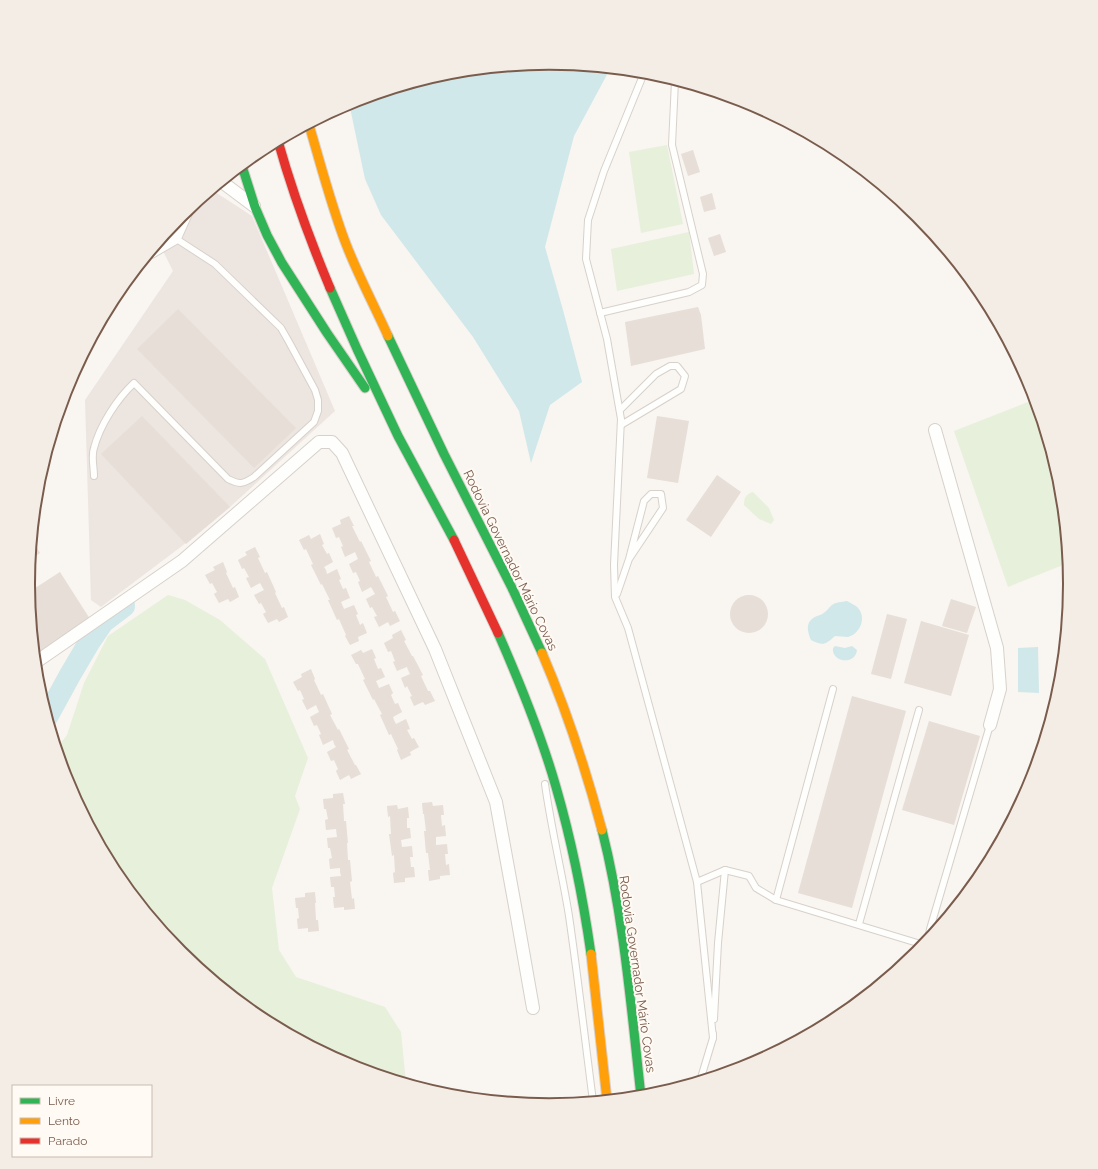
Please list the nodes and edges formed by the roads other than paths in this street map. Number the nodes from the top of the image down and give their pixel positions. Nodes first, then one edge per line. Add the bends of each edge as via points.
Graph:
1 (642, 79) edge
2 (675, 86) edge
3 (311, 129) edge
4 (280, 147) edge
5 (244, 171) edge
6 (226, 185) edge
7 (255, 207) junction
8 (179, 228) edge
9 (175, 238) junction
10 (165, 244) edge
11 (600, 313) junction
12 (620, 410) junction
13 (621, 425) junction
14 (935, 430) dead end
15 (399, 437) junction
16 (94, 476) dead end
17 (630, 559) junction
18 (615, 597) junction
19 (40, 659) edge
20 (833, 689) dead end
21 (919, 710) dead end
22 (990, 725) joint
23 (538, 733) junction
24 (543, 770) dead end
25 (544, 777) dead end
26 (725, 870) junction
27 (697, 882) junction
28 (776, 900) junction
29 (859, 924) junction
30 (930, 928) edge
31 (917, 943) edge
32 (532, 1008) dead end
33 (713, 1038) junction
34 (702, 1075) edge
35 (640, 1090) edge
36 (606, 1095) edge
37 (592, 1096) edge

1 - 11 lane via 604,171 588,220 586,259
2 - 11 lane via 672,145 703,274 702,285 689,292
3 - 35 highway, Rodovia Governador Mário Covas via 336,218 354,264 450,467 518,598 565,709 602,828 611,871 619,912
4 - 15 highway via 303,222
5 - 7 highway
6 - 7 street
7 - 15 highway via 282,263
8 - 9 street
9 - 10 street
9 - 16 lane via 215,264 281,328 315,390 318,411 314,422 254,477 237,484 228,479 134,383 123,394 103,425 93,449
11 - 12 lane
12 - 13 lane
12 - 13 lane via 656,374 670,366 677,366 685,376 681,389
13 - 18 lane via 614,565
14 - 22 street via 997,648 1000,688
15 - 23 highway via 482,596
17 - 17 lane via 663,508 661,494 651,494 644,501
17 - 18 lane
18 - 27 lane via 628,628
19 - 32 street via 182,561 319,442 332,442 342,453 435,649 496,802
20 - 28 lane
21 - 29 lane
22 - 30 lane
23 - 24 lane
23 - 36 highway via 562,804 584,907 594,973
25 - 37 lane via 568,915
26 - 27 lane
26 - 28 lane via 749,876 756,888
26 - 33 lane
27 - 33 lane
28 - 29 lane
29 - 31 lane
33 - 34 lane

